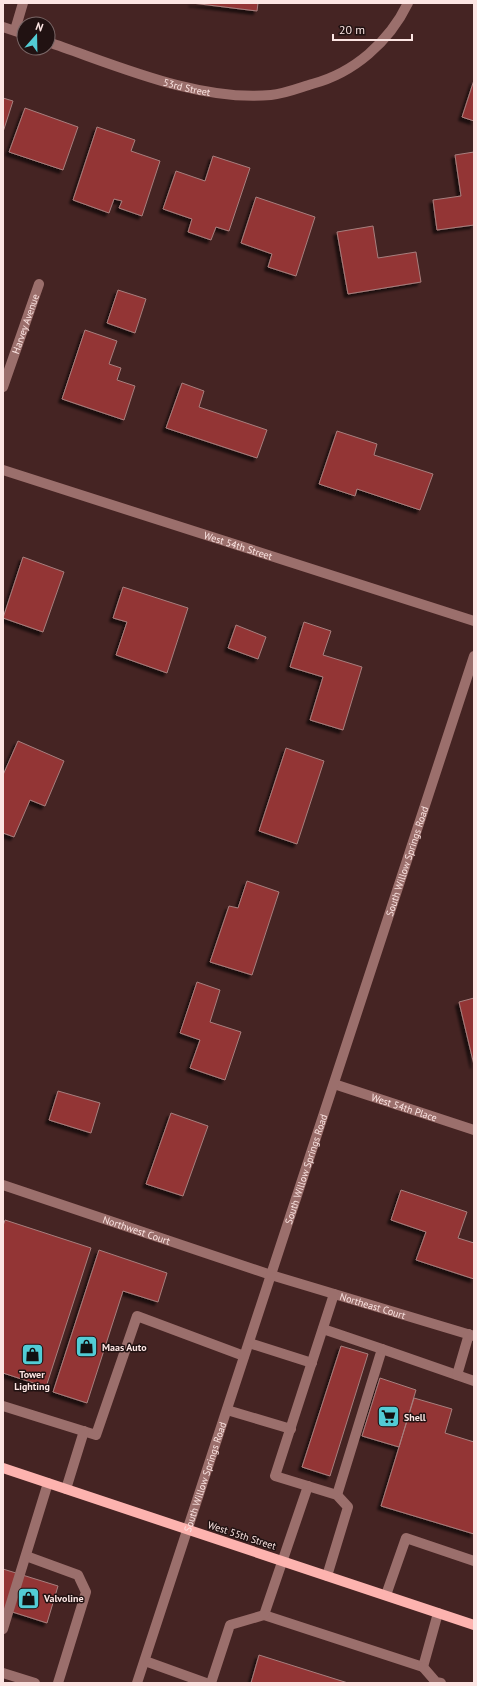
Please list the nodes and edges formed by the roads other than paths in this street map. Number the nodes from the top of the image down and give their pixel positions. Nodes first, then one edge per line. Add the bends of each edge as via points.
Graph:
1 (23, 3) edge
2 (408, 3) edge
3 (21, 16) edge
4 (3, 27) edge
5 (16, 31) edge
6 (56, 45) edge
7 (39, 284) dead end
8 (3, 387) edge
9 (3, 470) edge
10 (474, 621) edge
11 (474, 656) edge
12 (334, 1084) junction
13 (474, 1130) edge
14 (3, 1185) edge
15 (271, 1275) junction
16 (334, 1294) junction
17 (323, 1329) junction
18 (471, 1335) edge
19 (249, 1343) junction
20 (382, 1349) junction
21 (244, 1356) junction
22 (312, 1363) junction
23 (457, 1375) junction
24 (474, 1381) edge
25 (3, 1406) edge
26 (227, 1410) junction
27 (291, 1429) junction
28 (84, 1431) junction
29 (3, 1469) edge
30 (48, 1483) junction
31 (308, 1486) junction
32 (66, 1489) junction
33 (337, 1495) junction
34 (187, 1530) junction
35 (26, 1556) junction
36 (283, 1561) junction
37 (474, 1562) edge
38 (327, 1576) junction
39 (386, 1596) junction
40 (438, 1613) junction
41 (264, 1615) junction
42 (474, 1625) edge
43 (3, 1629) edge
44 (144, 1661) junction
45 (423, 1667) junction
46 (3, 1673) edge
47 (35, 1683) edge
48 (58, 1683) edge
49 (137, 1683) edge
50 (206, 1683) edge
51 (211, 1683) edge
52 (441, 1683) edge

1 - 3 street
2 - 6 street, 53rd Street via 385,38 360,62 330,79 272,95 239,96 207,92 168,82
4 - 5 street
7 - 8 street, Harvey Avenue
9 - 10 street, West 54th Street
11 - 12 street, South Willow Springs Road
12 - 13 street, West 54th Place
12 - 15 street, South Willow Springs Road
14 - 15 street, Northwest Court
15 - 16 street, Northeast Court
15 - 19 street, South Willow Springs Road
16 - 17 street
16 - 18 street, Northeast Court
17 - 20 street
17 - 22 street
18 - 23 street
19 - 21 street, South Willow Springs Road
19 - 22 street
20 - 23 street
20 - 33 street
21 - 26 street, South Willow Springs Road
21 - 28 street via 137,1316 96,1435
22 - 27 street
23 - 24 street
25 - 28 street
26 - 27 street
26 - 34 street, South Willow Springs Road
27 - 31 street via 275,1476
28 - 32 street
29 - 30 main road, West 55th Street
30 - 32 main road, West 55th Street
30 - 35 street
31 - 33 street
31 - 36 street
32 - 34 main road, West 55th Street
33 - 38 street via 348,1507
34 - 36 main road, West 55th Street
34 - 44 street, South Willow Springs Road
35 - 43 street
35 - 48 street via 78,1575 86,1592
36 - 38 main road, West 55th Street
36 - 41 street
37 - 39 street via 406,1538
38 - 39 main road, West 55th Street
39 - 40 main road, West 55th Street
40 - 42 main road, West 55th Street
40 - 45 street
41 - 45 street
41 - 51 street via 230,1625
44 - 49 street, South Willow Springs Road
44 - 50 street
45 - 52 street via 436,1682
46 - 47 street

